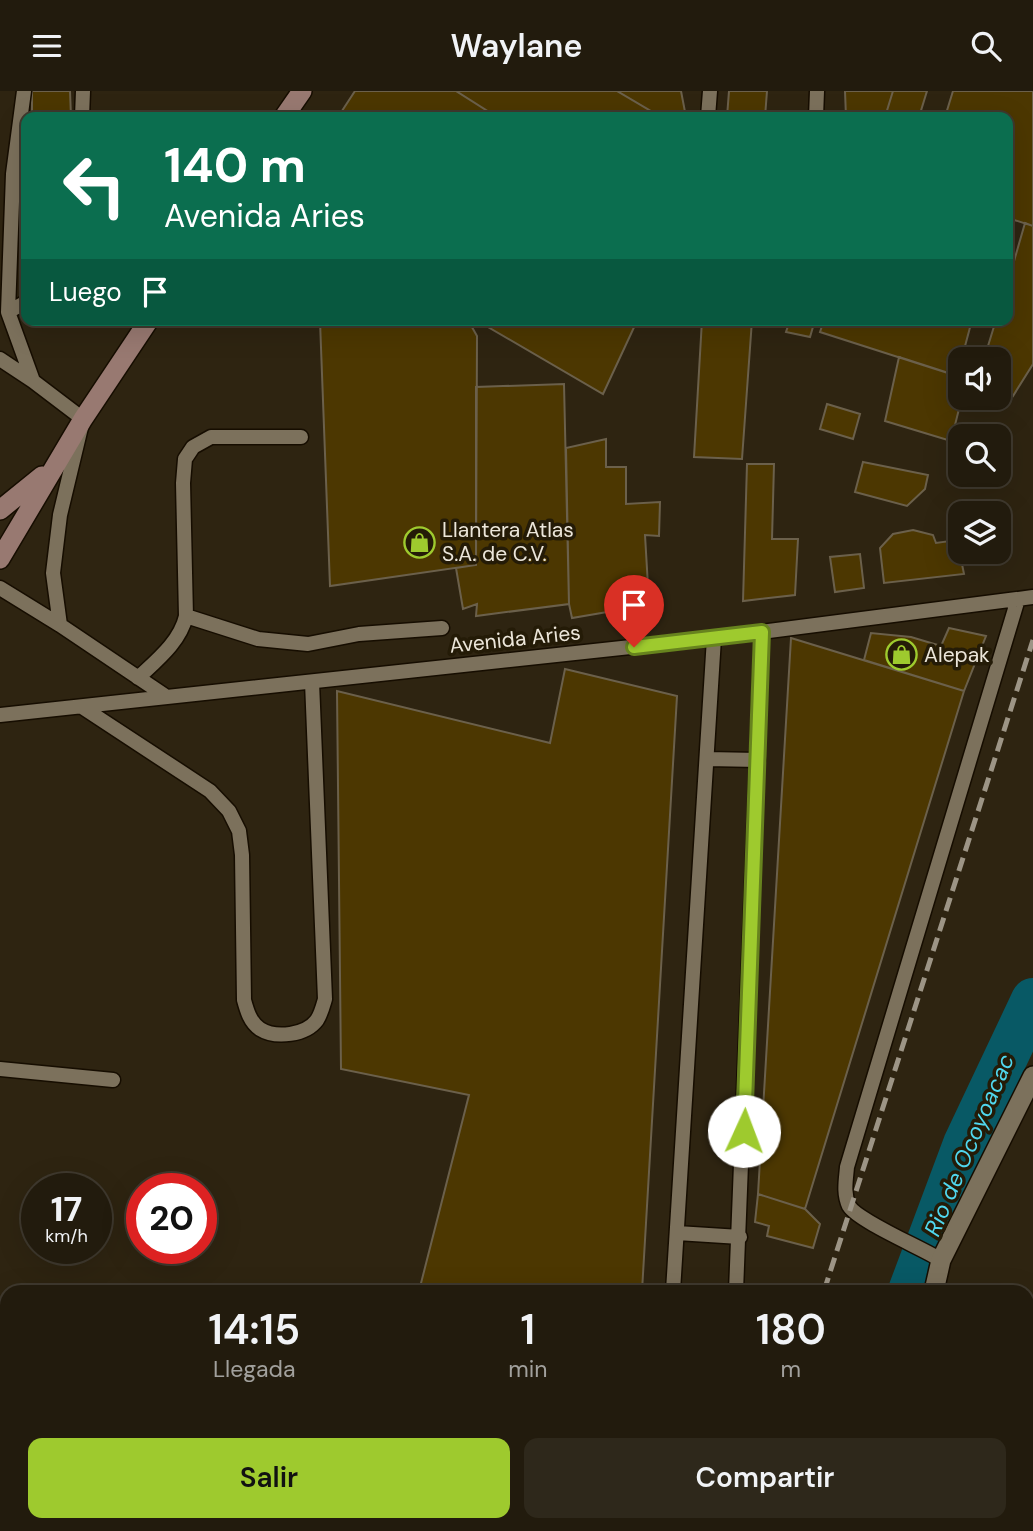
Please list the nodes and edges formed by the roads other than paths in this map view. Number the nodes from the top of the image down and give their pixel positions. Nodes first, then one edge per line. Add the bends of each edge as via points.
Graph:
1 (24, 91) edge
2 (83, 91) edge
3 (302, 91) edge
4 (710, 91) edge
5 (817, 91) edge
6 (21, 112) edge
7 (82, 112) edge
8 (287, 112) edge
9 (708, 112) edge
10 (816, 112) edge
11 (21, 114) edge
12 (21, 305) edge
13 (8, 312) junction
14 (145, 326) edge
15 (0, 359) edge
16 (33, 381) junction
17 (83, 419) junction
18 (301, 437) dead end
19 (59, 461) junction
20 (0, 510) edge
21 (0, 559) edge
22 (0, 588) edge
23 (1033, 597) edge
24 (1018, 599) junction
25 (186, 616) junction
26 (61, 625) junction
27 (442, 628) dead end
28 (762, 632) junction
29 (715, 638) junction
30 (138, 678) junction
31 (313, 682) junction
32 (167, 698) junction
33 (82, 707) junction
34 (0, 715) edge
35 (707, 759) junction
36 (758, 759) junction
37 (0, 1069) edge
38 (1033, 1076) edge
39 (113, 1080) dead end
40 (677, 1233) junction
41 (740, 1237) junction
42 (934, 1256) junction
43 (673, 1285) edge
44 (736, 1285) edge
45 (934, 1285) edge

1 - 6 lane
2 - 7 lane
3 - 8 main road
4 - 9 lane
5 - 10 lane
11 - 13 lane via 13,174
12 - 13 lane
13 - 16 lane
14 - 17 main road
15 - 16 lane
16 - 17 lane
17 - 19 main road
17 - 26 lane via 60,515 53,573
18 - 25 lane via 211,437 193,447 185,459
19 - 20 main road
19 - 21 main road
22 - 26 lane
23 - 24 lane, Avenida Aries
24 - 28 lane, Avenida Aries
24 - 42 lane via 847,1167 845,1189 850,1207
25 - 27 lane via 258,639 308,644 359,633
25 - 30 lane via 167,650
26 - 30 lane
28 - 29 lane, Avenida Aries
28 - 36 lane
29 - 31 lane, Avenida Aries
29 - 35 lane
30 - 32 lane
31 - 32 lane, Avenida Aries
31 - 33 lane via 325,999 319,1018 309,1028 286,1035 261,1030 249,1018 244,1000 242,855 239,831 229,811 211,791
32 - 33 lane, Avenida Aries
33 - 34 lane, Avenida Aries
35 - 36 lane
35 - 40 lane
36 - 41 lane
37 - 39 lane
38 - 42 street
40 - 41 lane
40 - 43 lane
41 - 44 lane
42 - 45 street

